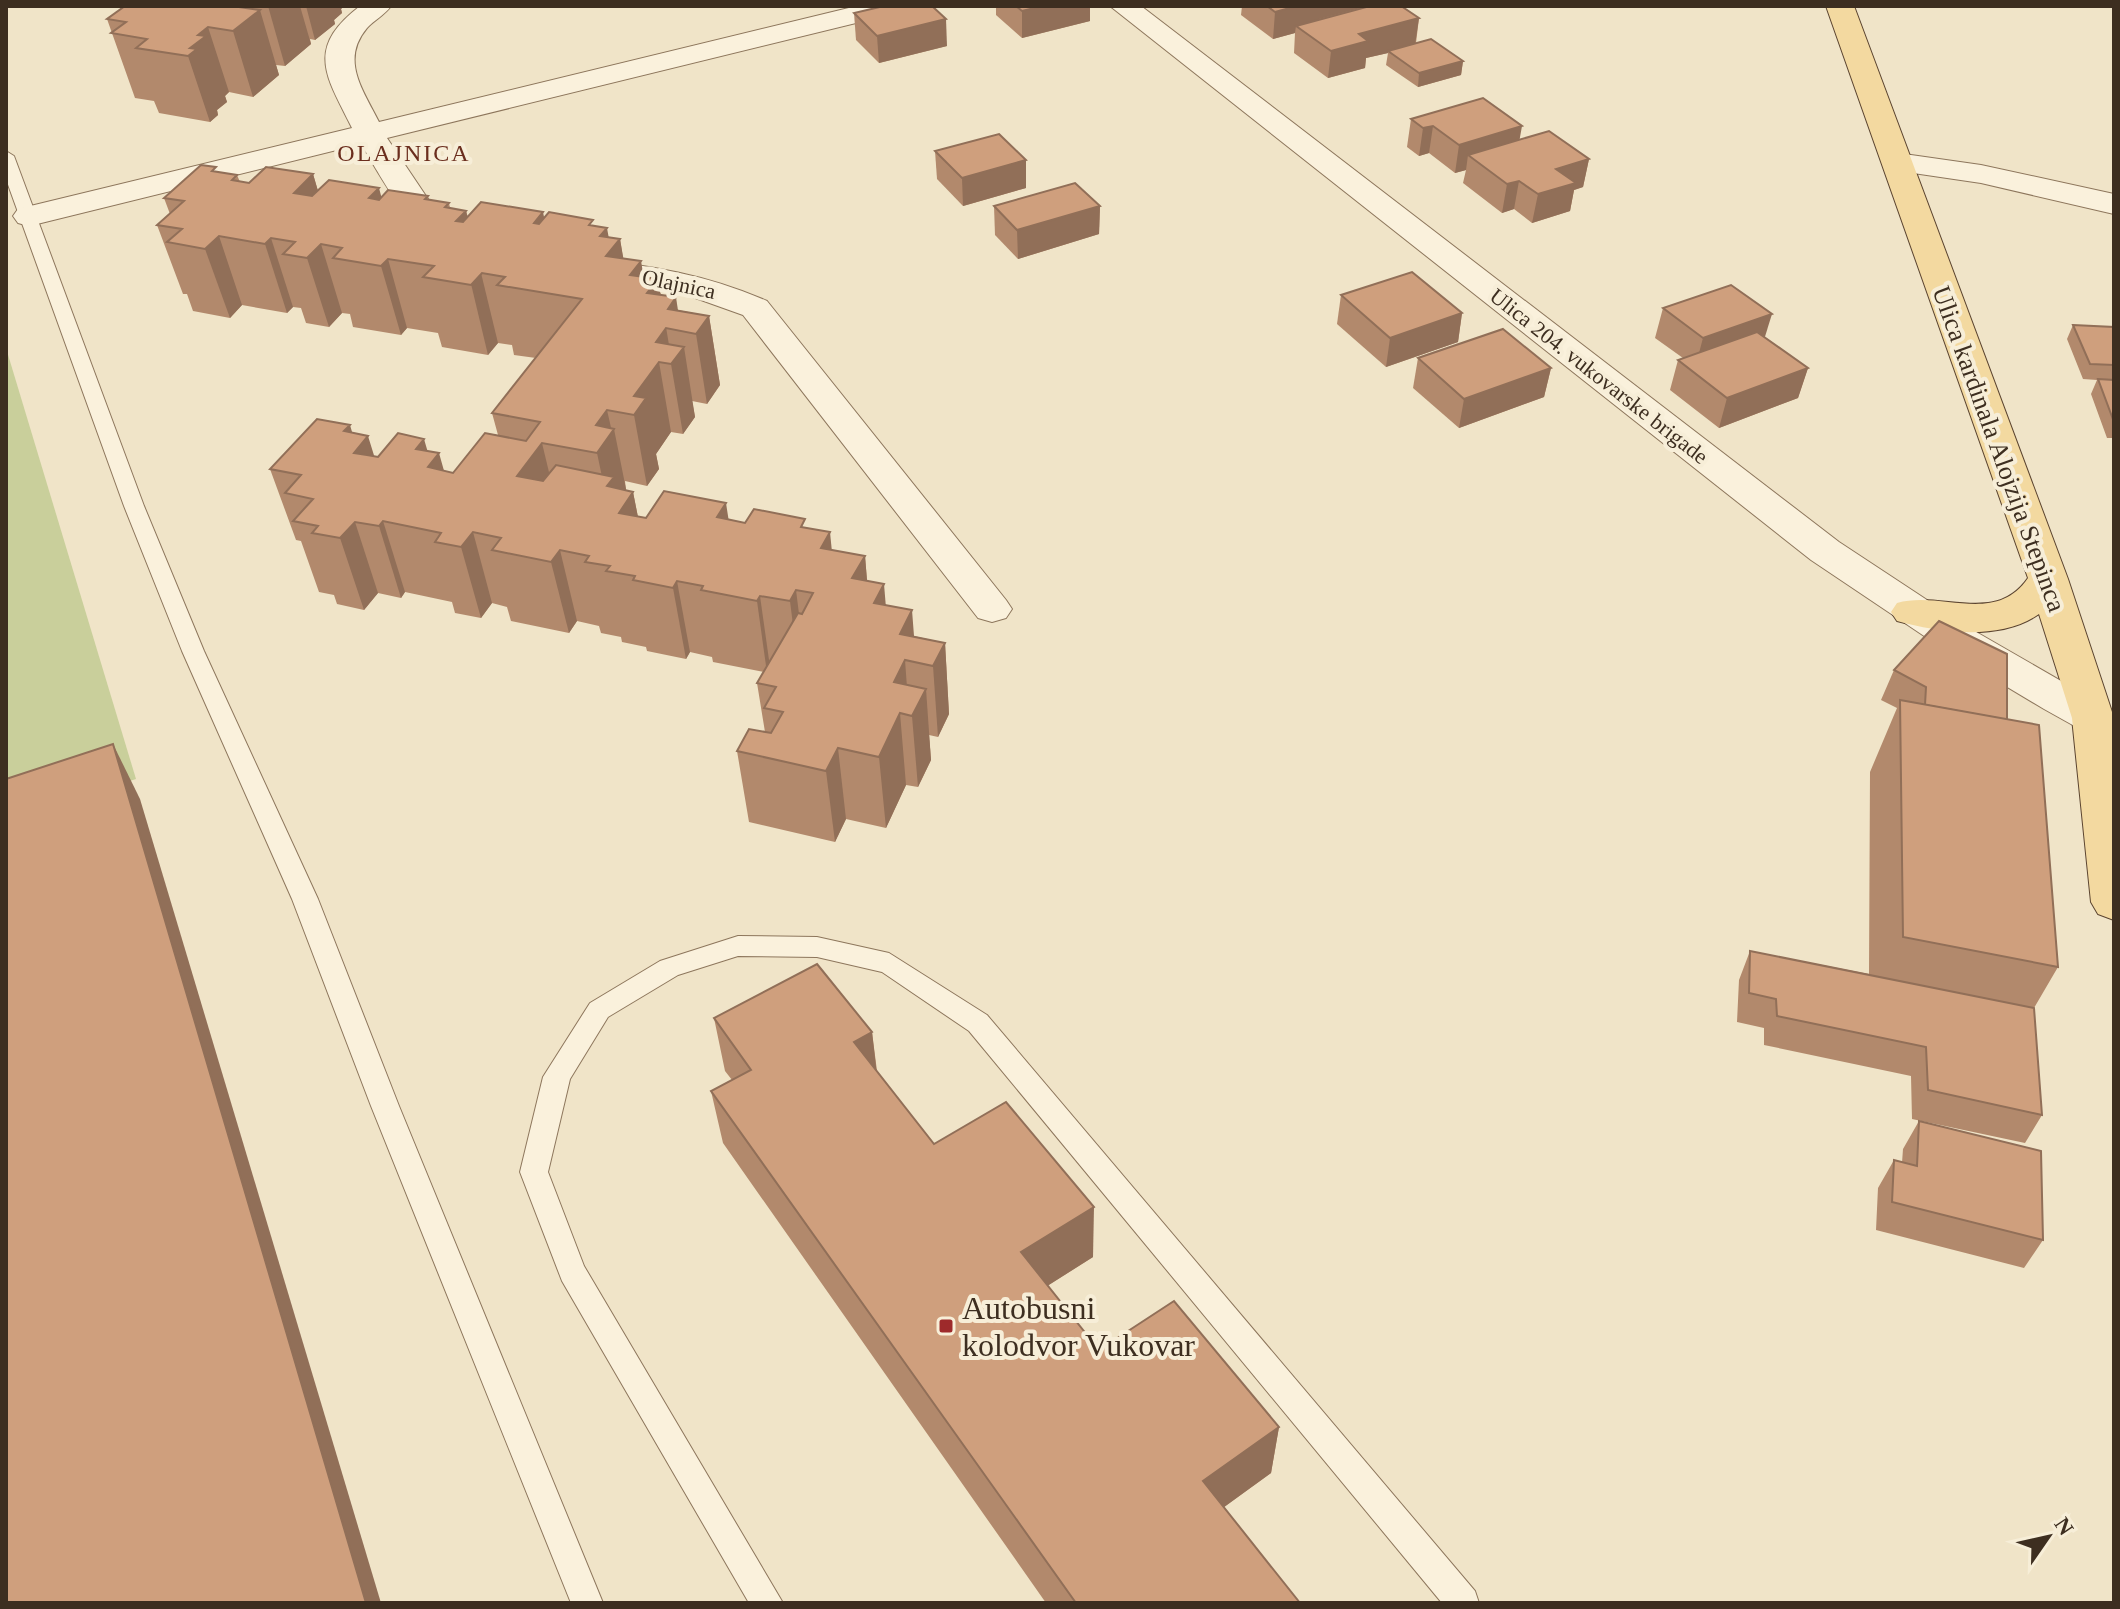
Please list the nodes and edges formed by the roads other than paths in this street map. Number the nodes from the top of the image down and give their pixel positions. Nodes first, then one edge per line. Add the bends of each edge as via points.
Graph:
1 (377, 6) edge
2 (891, 6) edge
3 (1124, 6) edge
4 (1840, 6) edge
5 (369, 133) junction
6 (6, 156) edge
7 (1897, 162) junction
8 (2114, 204) edge
9 (29, 216) junction
10 (477, 247) edge
11 (555, 266) edge
12 (2048, 579) junction
13 (992, 609) dead end
14 (1911, 612) junction
15 (2104, 722) edge
16 (2114, 902) edge
17 (587, 1603) edge
18 (767, 1603) edge
19 (1463, 1603) edge

1 - 5 street via 340,47 339,71
2 - 5 street
3 - 14 street, Ulica 204. vukovarske brigade via 1825,551
4 - 7 main road, Ulica kardinala Alojzija Stepinca
5 - 9 street
5 - 10 street via 422,214 451,237
6 - 9 lane
7 - 8 street via 1981,174
7 - 12 main road, Ulica kardinala Alojzija Stepinca
9 - 17 lane via 134,506 305,899
11 - 13 street, Olajnica via 670,277 718,290 755,308
12 - 14 main road via 2033,599 1983,618
12 - 15 main road, Ulica kardinala Alojzija Stepinca
14 - 15 street, Ulica 204. vukovarske brigade
15 - 16 main road, Ulica kardinala Alojzija Stepinca
18 - 19 lane via 572,1272 534,1172 557,1077 599,1010 669,968 738,946 817,947 889,963 978,1023

